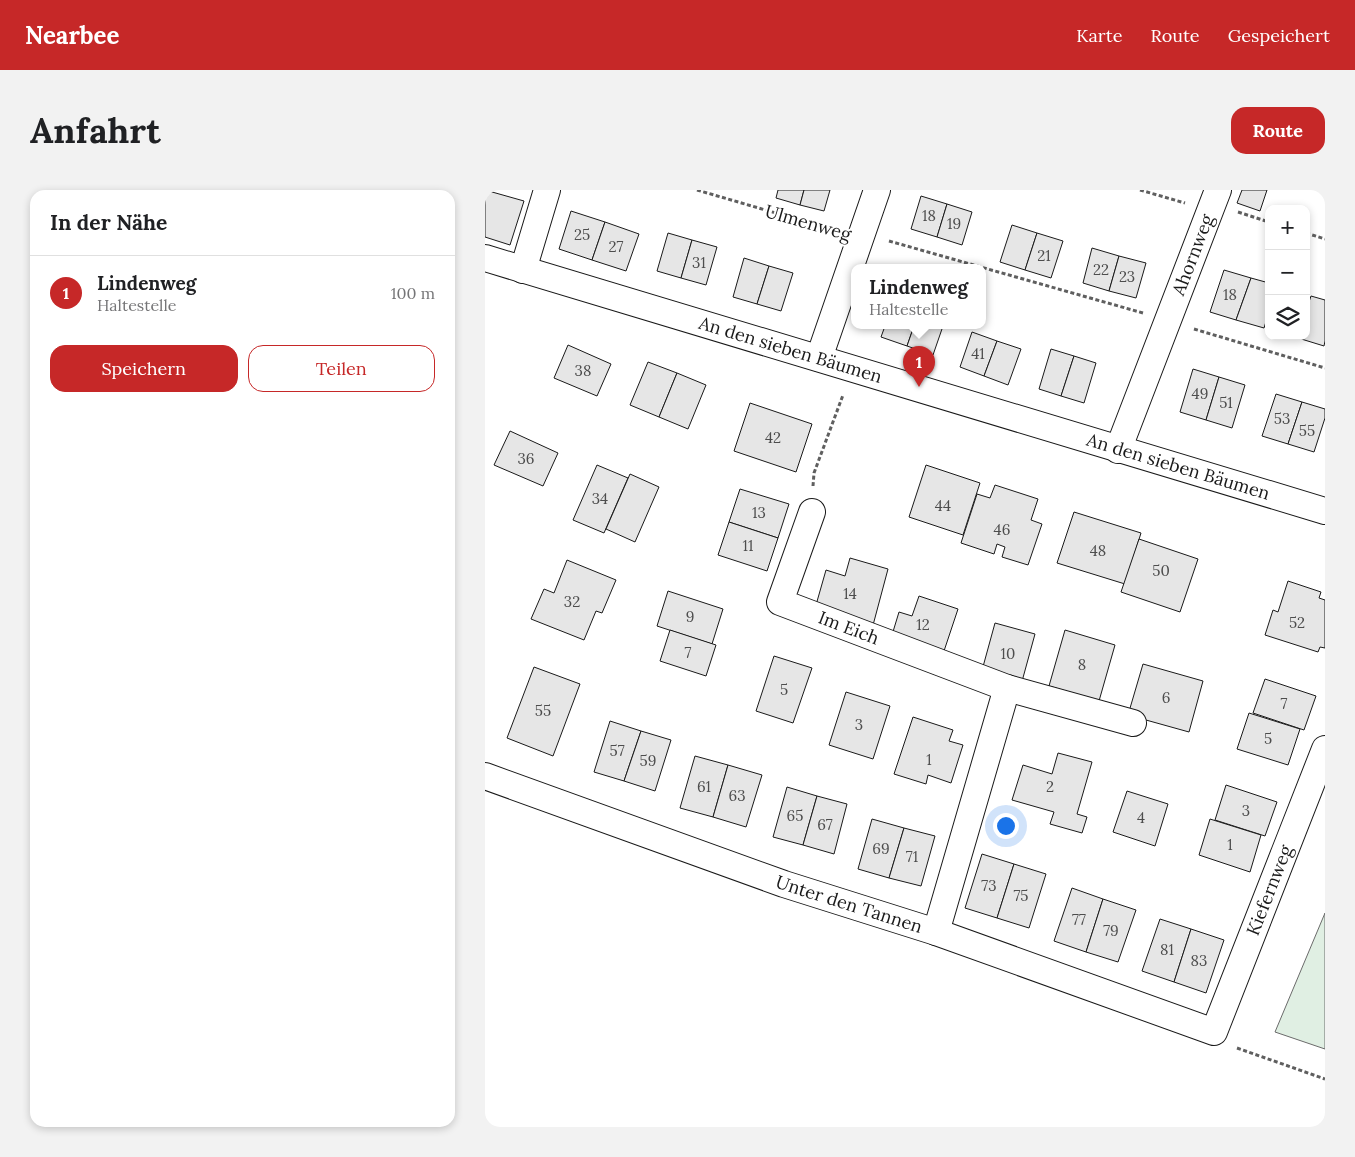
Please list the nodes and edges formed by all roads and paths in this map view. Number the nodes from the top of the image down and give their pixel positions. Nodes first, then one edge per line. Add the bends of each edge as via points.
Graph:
1 (547, 190) edge
2 (697, 190) edge
3 (877, 190) edge
4 (1140, 190) edge
5 (1214, 200) edge
6 (1310, 234) edge
7 (862, 236) junction
8 (1325, 239) edge
9 (485, 258) edge
10 (852, 264) edge
11 (964, 264) edge
12 (851, 267) edge
13 (523, 270) junction
14 (986, 270) edge
15 (1167, 320) junction
16 (819, 358) junction
17 (853, 368) junction
18 (1325, 368) edge
19 (1118, 450) junction
20 (1325, 511) edge
21 (812, 512) joint
22 (1007, 688) junction
23 (1133, 723) dead end
24 (1325, 749) edge
25 (485, 776) edge
26 (937, 932) junction
27 (1214, 1032) junction
28 (1325, 1079) edge

1 - 13 street
2 - 7 path, Ulmenweg
3 - 7 street
4 - 5 path
5 - 15 street, Ahornweg
6 - 8 path
7 - 10 street
7 - 11 path, Ulmenweg
9 - 13 street, An den sieben Bäumen
12 - 16 street
13 - 16 street, An den sieben Bäumen
14 - 15 path, Ulmenweg
15 - 18 path
15 - 19 street, Ahornweg
16 - 17 street, An den sieben Bäumen
17 - 19 street, An den sieben Bäumen
17 - 21 path via 814,473
19 - 20 street, An den sieben Bäumen
21 - 22 street, Im Eich via 780,602
22 - 23 street, Im Eich
22 - 26 street
24 - 27 street, Kiefernweg
25 - 26 street, Unter den Tannen via 784,884
26 - 27 street, Unter den Tannen
27 - 28 path via 1233,1046

